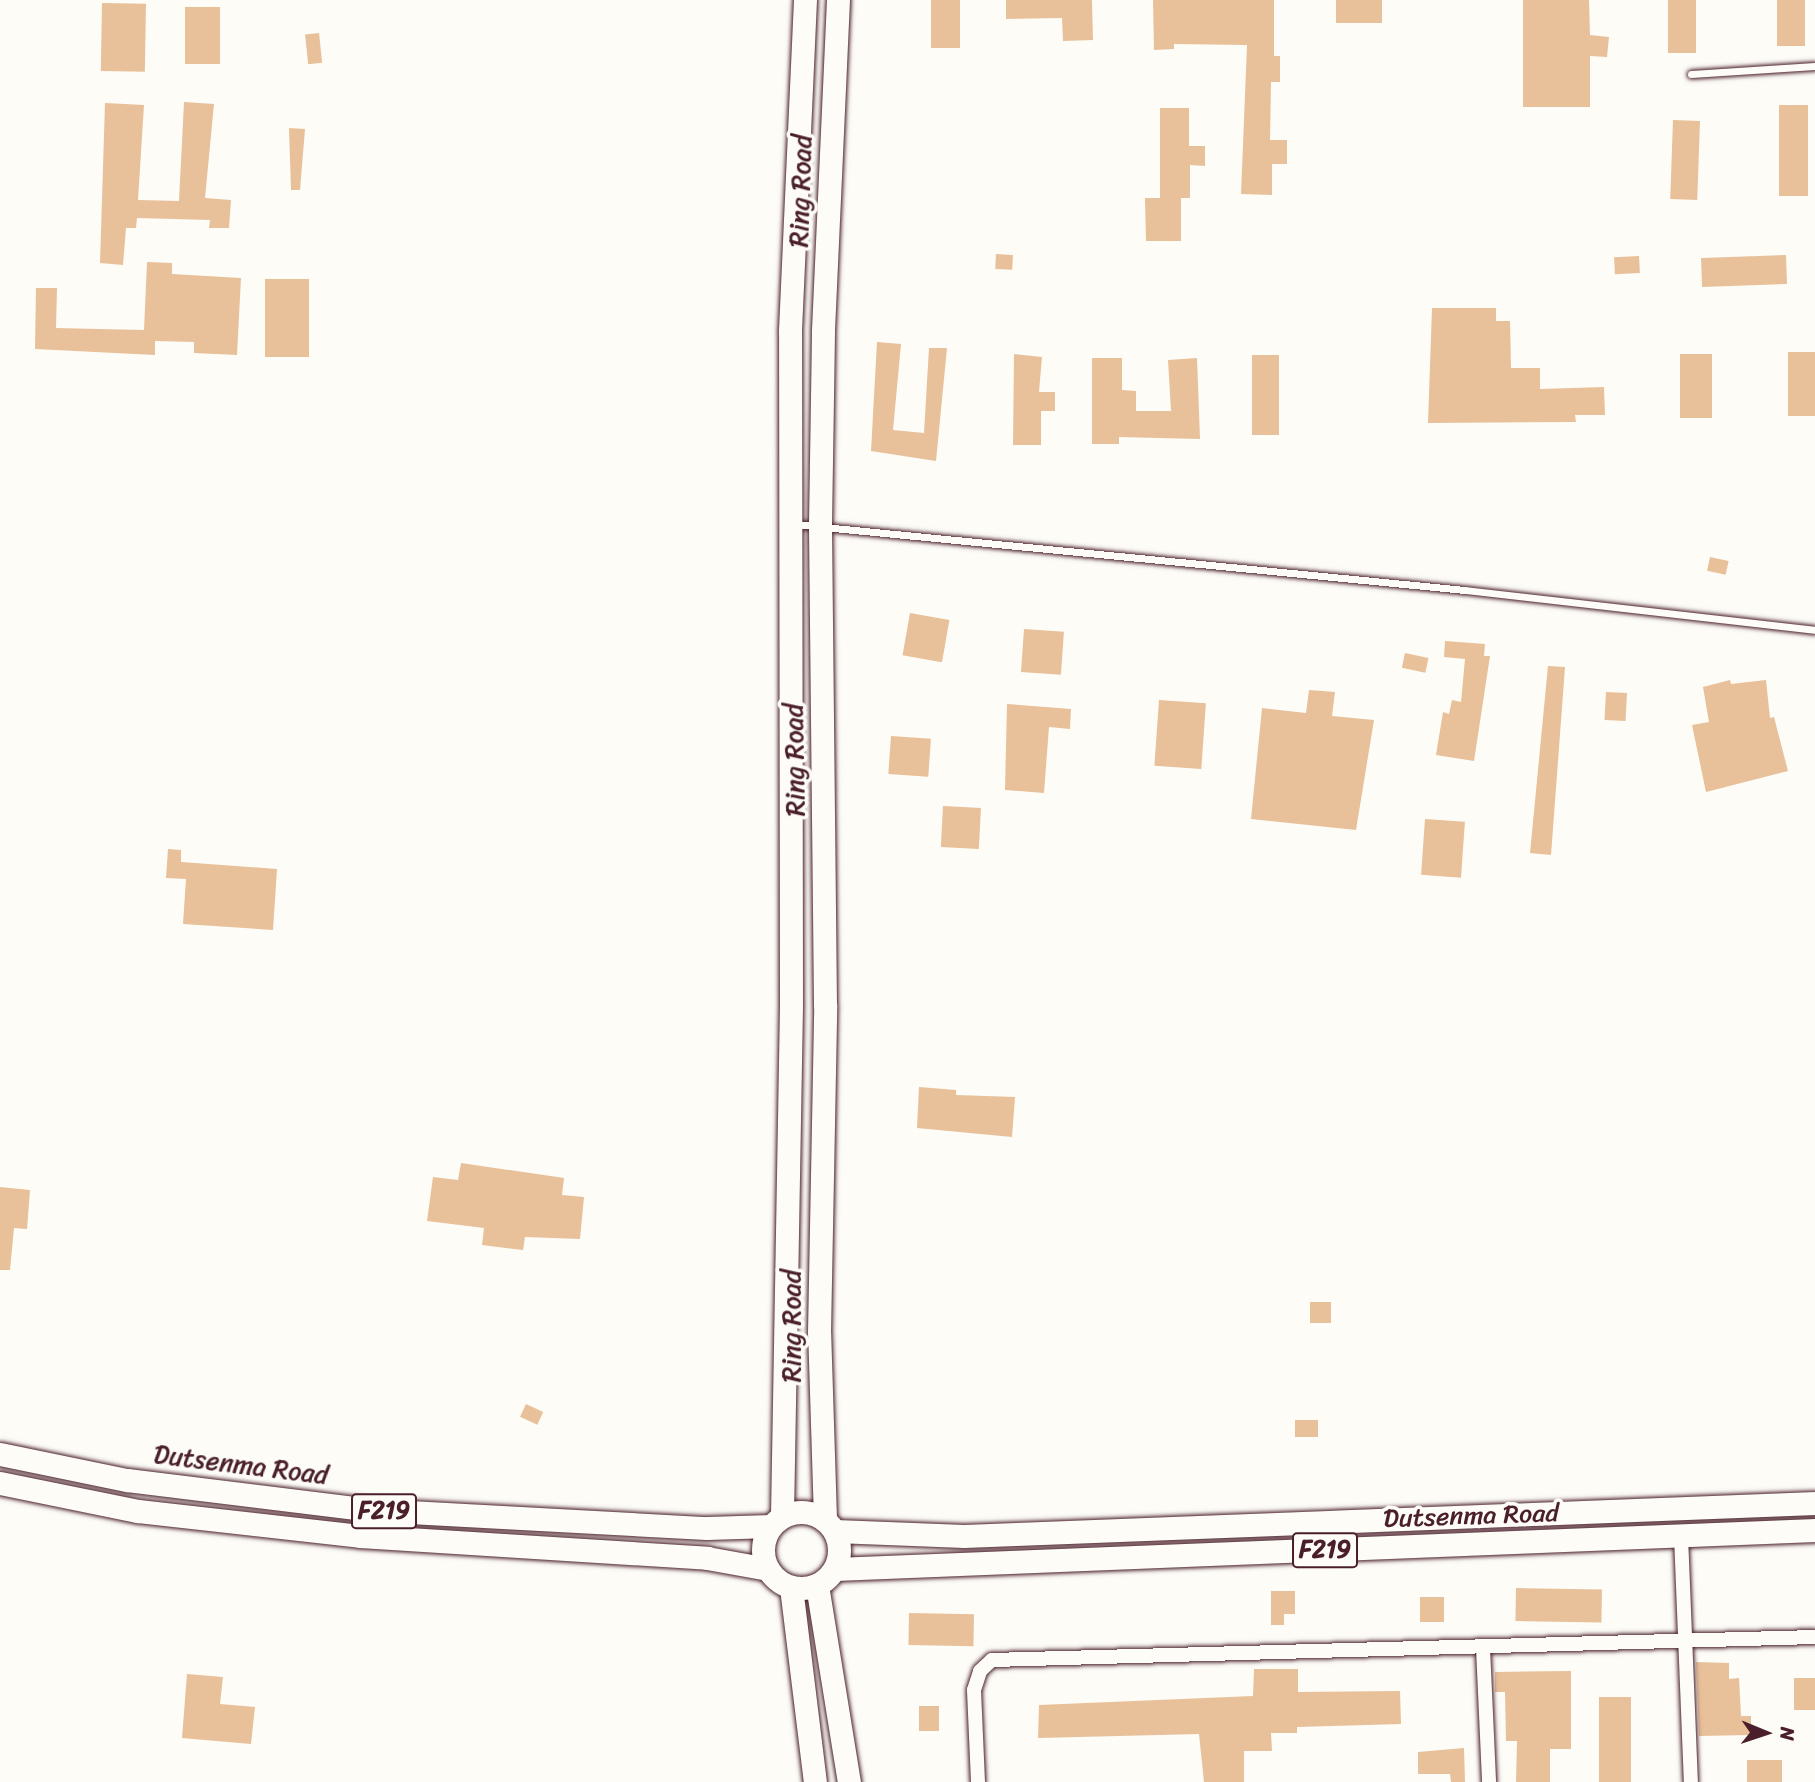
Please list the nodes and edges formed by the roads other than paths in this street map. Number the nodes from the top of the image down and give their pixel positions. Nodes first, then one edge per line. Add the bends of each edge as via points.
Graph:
1 (804, 0) edge
2 (838, 0) edge
3 (1815, 66) edge
4 (1691, 74) dead end
5 (789, 524) junction
6 (820, 524) junction
7 (1815, 630) edge
8 (0, 1454) edge
9 (0, 1483) edge
10 (1815, 1503) edge
11 (777, 1521) junction
12 (830, 1525) junction
13 (1815, 1530) edge
14 (1681, 1536) junction
15 (768, 1569) junction
16 (835, 1569) junction
17 (817, 1585) junction
18 (791, 1587) junction
19 (1815, 1637) edge
20 (1686, 1643) junction
21 (1483, 1648) junction
22 (815, 1782) edge
23 (849, 1782) edge
24 (978, 1782) edge
25 (1489, 1782) edge
26 (1691, 1782) edge

1 - 5 main road via 790,330
2 - 6 main road, Ring Road
3 - 4 lane
5 - 6 lane
5 - 11 main road via 791,1005
6 - 7 lane
6 - 12 main road, Ring Road via 825,1005 819,1332
8 - 11 main road, Dutsenma Road / F219 via 127,1480 372,1510 653,1526
9 - 15 main road, F219 via 180,1516 360,1536 707,1558
10 - 12 main road, Dutsenma Road / F219 via 964,1536
11 - 12 main road, F219 via 796,1511
11 - 15 main road via 764,1539
12 - 16 main road via 839,1556
13 - 14 main road, Dutsenma Road / F219
14 - 16 main road, Dutsenma Road / F219
14 - 20 street
15 - 18 main road, F219
16 - 17 main road
17 - 18 main road
17 - 23 main road
18 - 22 main road
19 - 20 street
20 - 21 street
20 - 26 street
21 - 24 street via 992,1660 980,1671 974,1690
21 - 25 street

